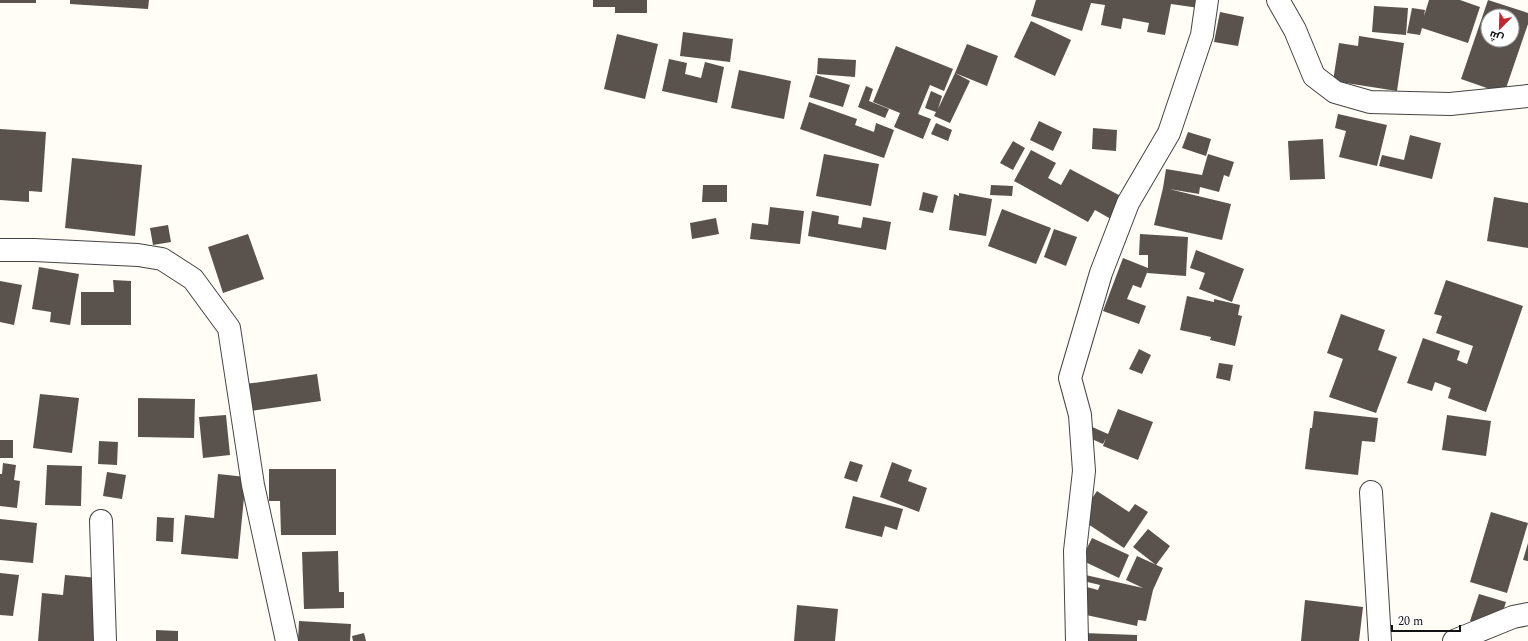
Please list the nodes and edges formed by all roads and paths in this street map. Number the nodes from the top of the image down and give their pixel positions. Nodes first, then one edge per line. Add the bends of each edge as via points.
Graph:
1 (1207, 0) edge
2 (1278, 0) edge
3 (1528, 96) edge
4 (0, 250) edge
5 (1370, 492) dead end
6 (101, 521) dead end
7 (1528, 614) edge
8 (105, 641) edge
9 (286, 641) edge
10 (1078, 641) edge
11 (1380, 641) edge
12 (1454, 641) edge

1 - 10 street via 1202,35 1169,133 1128,203 1101,273 1070,378 1080,416 1084,471 1075,552
2 - 3 street via 1295,30 1314,76 1335,92 1370,102 1450,104
4 - 9 street via 138,255 162,259 193,279 229,328 253,484
5 - 11 street
6 - 8 street
7 - 12 street via 1513,617

